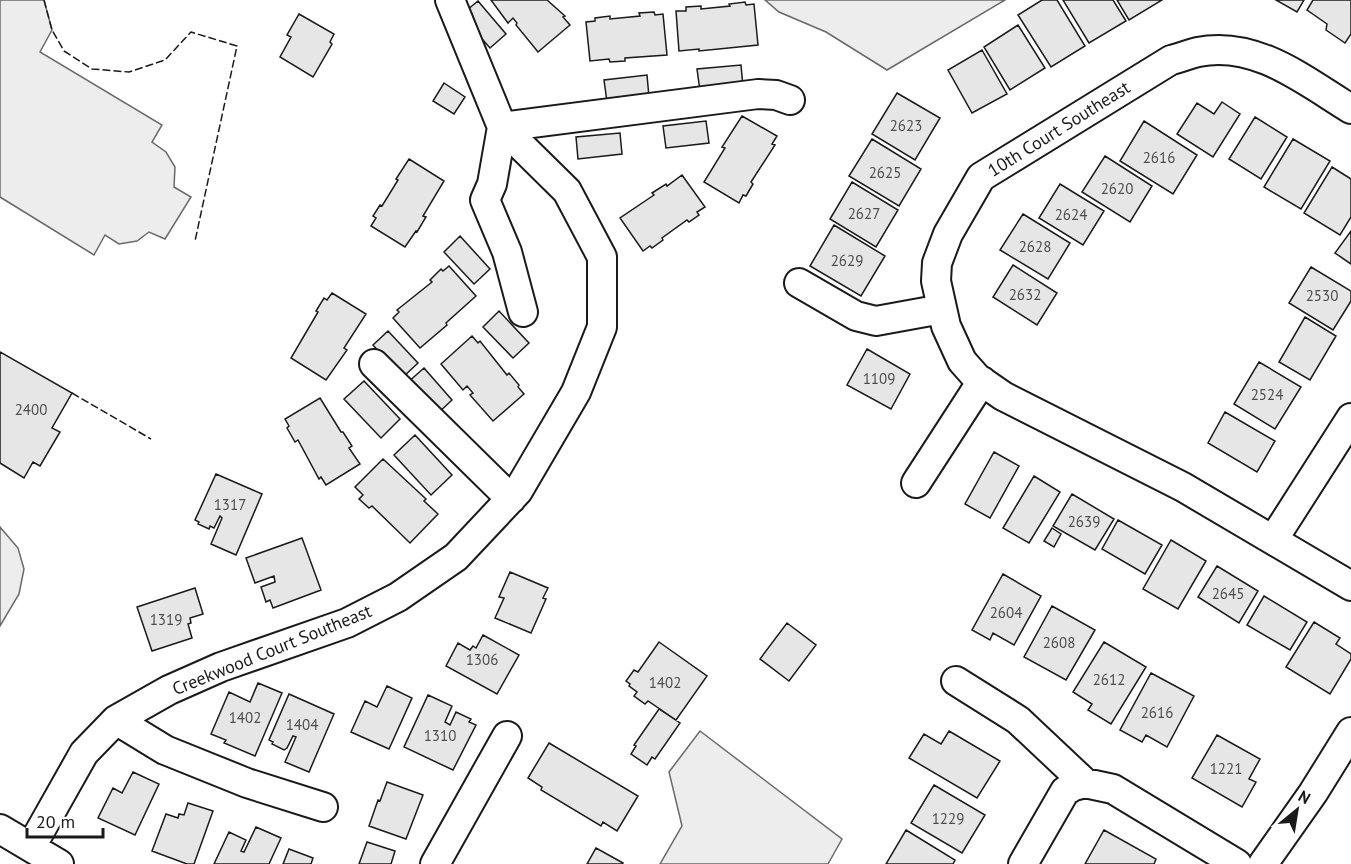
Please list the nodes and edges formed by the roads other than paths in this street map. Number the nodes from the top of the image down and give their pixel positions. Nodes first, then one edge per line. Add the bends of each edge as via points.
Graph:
1 (450, 0) edge
2 (790, 100) dead end
3 (1351, 109) edge
4 (502, 127) junction
5 (799, 283) dead end
6 (942, 309) junction
7 (522, 312) dead end
8 (374, 364) dead end
9 (982, 381) junction
10 (1351, 418) edge
11 (916, 483) dead end
12 (511, 499) junction
13 (1273, 540) junction
14 (1351, 586) edge
15 (956, 681) dead end
16 (116, 720) junction
17 (1351, 732) edge
18 (507, 736) dead end
19 (1085, 783) junction
20 (323, 807) dead end
21 (0, 829) edge
22 (31, 847) junction
23 (59, 864) edge
24 (435, 864) edge
25 (1023, 864) edge
26 (1237, 864) edge
27 (1263, 864) edge

1 - 4 street, Creekwood Court Southeast
2 - 4 street via 758,94
3 - 6 street, 10th Court Southeast via 1278,64 1248,54 1225,50 1199,52 1171,60 981,177 948,234 937,263
4 - 7 street via 492,183 484,200 507,252
4 - 12 street, Creekwood Court Southeast via 567,191 602,257 602,327 576,392
5 - 6 street via 856,316 876,321
6 - 9 street, 10th Court Southeast via 962,361
8 - 12 street
9 - 11 street
9 - 13 street, 10th Court Southeast via 1003,396 1183,487
10 - 13 street
12 - 16 street, Creekwood Court Southeast via 456,557 398,597 347,623 221,667
13 - 14 street, 10th Court Southeast
15 - 19 street via 1018,720
16 - 20 street via 165,750 247,783
16 - 22 street, Creekwood Court Southeast via 84,753
17 - 27 street
18 - 24 street
19 - 25 street via 1065,791
19 - 26 street via 1113,789
21 - 22 street
22 - 23 street

